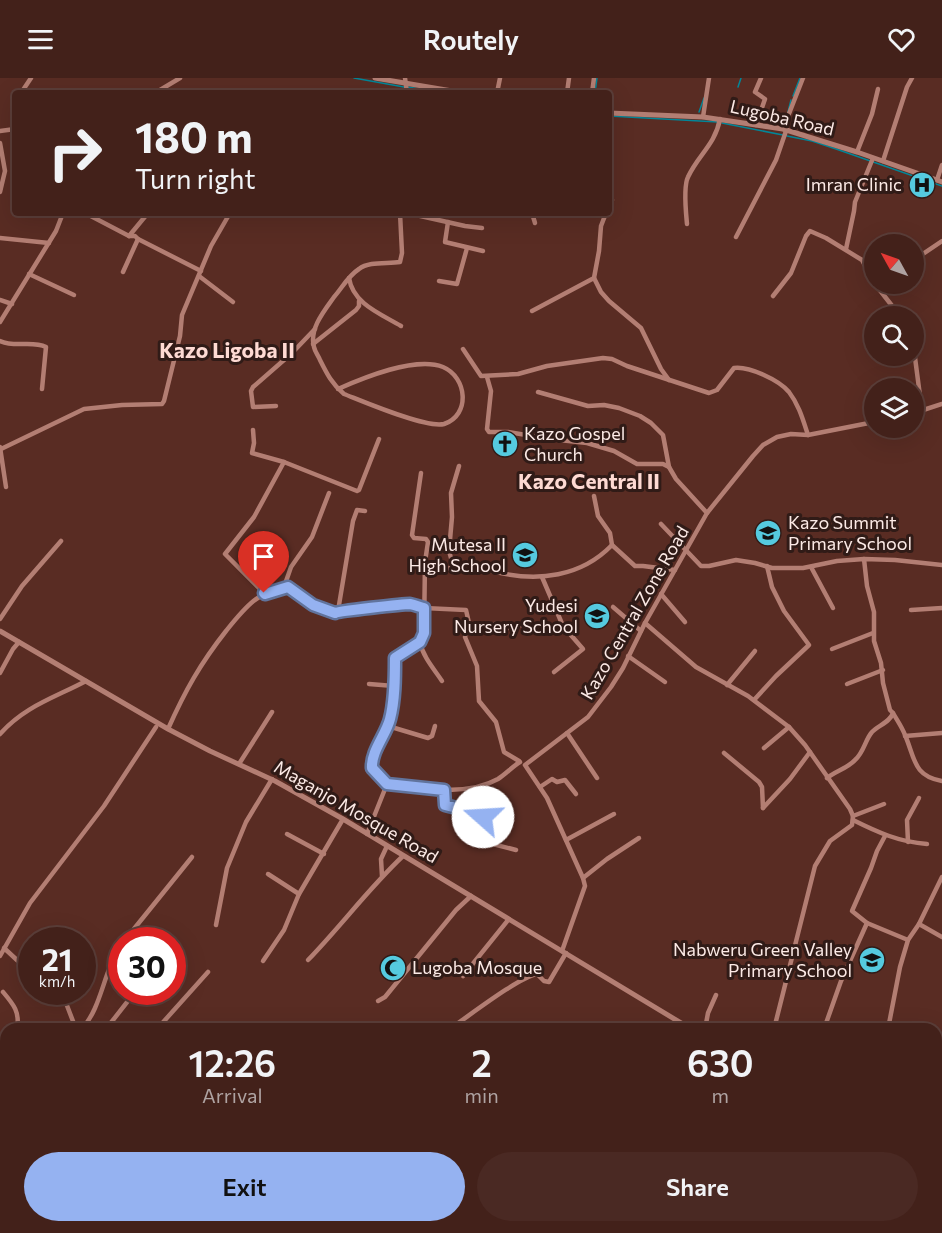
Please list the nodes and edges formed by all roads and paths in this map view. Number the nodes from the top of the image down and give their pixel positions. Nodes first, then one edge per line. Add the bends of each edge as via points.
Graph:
1 (180, 78) edge
2 (375, 78) edge
3 (425, 78) edge
4 (709, 78) edge
5 (761, 78) edge
6 (803, 78) edge
7 (912, 78) edge
8 (406, 81) edge
9 (422, 86) junction
10 (878, 89) dead end
11 (167, 90) edge
12 (446, 90) edge
13 (612, 113) edge
14 (702, 117) junction
15 (720, 119) junction
16 (756, 125) junction
17 (785, 130) junction
18 (0, 142) edge
19 (857, 152) junction
20 (873, 158) junction
21 (883, 161) junction
22 (942, 165) edge
23 (940, 181) edge
24 (0, 192) edge
25 (62, 216) edge
26 (91, 216) edge
27 (146, 216) edge
28 (228, 216) edge
29 (400, 216) edge
30 (421, 216) edge
31 (533, 216) edge
32 (605, 216) edge
33 (448, 222) junction
34 (535, 223) dead end
35 (687, 224) dead end
36 (482, 228) dead end
37 (129, 236) junction
38 (736, 237) dead end
39 (0, 238) edge
40 (138, 239) junction
41 (942, 241) edge
42 (49, 243) junction
43 (467, 248) junction
44 (846, 249) junction
45 (483, 251) dead end
46 (924, 253) edge
47 (864, 264) edge
48 (123, 272) dead end
49 (29, 274) junction
50 (200, 274) junction
51 (349, 278) junction
52 (594, 278) junction
53 (439, 281) dead end
54 (883, 294) edge
55 (74, 295) dead end
56 (774, 296) dead end
57 (0, 300) edge
58 (359, 300) junction
59 (233, 302) dead end
60 (12, 304) junction
61 (892, 306) edge
62 (532, 311) dead end
63 (0, 322) edge
64 (401, 326) dead end
65 (315, 329) junction
66 (0, 341) edge
67 (313, 344) junction
68 (463, 349) dead end
69 (487, 377) junction
70 (669, 380) junction
71 (42, 389) dead end
72 (338, 389) junction
73 (538, 392) dead end
74 (942, 404) edge
75 (276, 406) dead end
76 (924, 410) edge
77 (864, 424) edge
78 (253, 430) dead end
79 (808, 435) junction
80 (379, 439) dead end
81 (1, 448) edge
82 (284, 462) junction
83 (459, 466) dead end
84 (669, 467) junction
85 (421, 473) dead end
86 (6, 487) dead end
87 (329, 493) dead end
88 (594, 496) dead end
89 (365, 511) dead end
90 (707, 513) junction
91 (661, 524) dead end
92 (61, 541) dead end
93 (612, 545) junction
94 (687, 550) junction
95 (864, 559) junction
96 (453, 565) junction
97 (942, 565) edge
98 (766, 566) junction
99 (811, 567) junction
100 (675, 570) junction
101 (425, 574) junction
102 (542, 577) junction
103 (284, 587) junction
104 (265, 594) junction
105 (661, 594) junction
106 (613, 607) dead end
107 (424, 608) junction
108 (833, 608) dead end
109 (942, 608) edge
110 (911, 610) dead end
111 (338, 611) junction
112 (0, 619) edge
113 (685, 622) dead end
114 (645, 623) junction
115 (521, 625) dead end
116 (468, 629) junction
117 (0, 631) edge
118 (641, 631) junction
119 (873, 633) junction
120 (19, 642) junction
121 (420, 642) junction
122 (832, 649) dead end
123 (755, 651) dead end
124 (628, 656) junction
125 (883, 670) junction
126 (554, 672) dead end
127 (0, 673) edge
128 (86, 681) junction
129 (442, 681) dead end
130 (665, 682) dead end
131 (369, 684) dead end
132 (847, 684) dead end
133 (727, 685) junction
134 (394, 686) junction
135 (754, 700) junction
136 (272, 712) dead end
137 (893, 713) junction
138 (388, 726) junction
139 (435, 726) dead end
140 (156, 727) dead end
141 (789, 727) junction
142 (168, 729) junction
143 (567, 733) junction
144 (942, 733) edge
145 (0, 734) edge
146 (905, 736) junction
147 (764, 748) dead end
148 (810, 752) junction
149 (724, 753) dead end
150 (519, 761) junction
151 (239, 764) junction
152 (525, 765) junction
153 (597, 778) dead end
154 (827, 778) junction
155 (272, 779) junction
156 (942, 781) edge
157 (387, 784) junction
158 (540, 787) junction
159 (444, 790) junction
160 (576, 794) dead end
161 (919, 798) dead end
162 (884, 804) dead end
163 (614, 814) dead end
164 (853, 818) junction
165 (343, 819) junction
166 (287, 834) dead end
167 (367, 834) junction
168 (885, 836) junction
169 (639, 838) dead end
170 (566, 840) junction
171 (908, 842) junction
172 (927, 844) dead end
173 (387, 846) junction
174 (516, 850) dead end
175 (324, 854) junction
176 (404, 856) junction
177 (192, 857) dead end
178 (268, 874) dead end
179 (382, 876) junction
180 (942, 877) edge
181 (584, 878) junction
182 (299, 894) junction
183 (471, 896) junction
184 (509, 920) junction
185 (867, 923) junction
186 (919, 924) junction
187 (216, 925) dead end
188 (135, 927) edge
189 (942, 937) edge
190 (909, 940) junction
191 (4, 948) junction
192 (564, 952) junction
193 (0, 956) edge
194 (308, 960) dead end
195 (18, 961) edge
196 (263, 961) dead end
197 (108, 971) edge
198 (208, 972) dead end
199 (463, 976) dead end
200 (3, 992) dead end
201 (716, 995) dead end
202 (378, 1001) dead end
203 (67, 1005) edge
204 (125, 1005) edge
205 (18, 1023) edge
206 (74, 1023) edge
207 (86, 1023) edge
208 (111, 1023) edge
209 (162, 1023) edge
210 (458, 1023) edge
211 (681, 1023) edge
212 (706, 1023) edge
213 (776, 1023) edge
214 (826, 1023) edge
215 (889, 1023) edge

1 - 11 street
2 - 8 street
3 - 9 street
4 - 14 street
5 - 16 street via 755,92 765,99
6 - 17 street
7 - 21 street
8 - 9 street
9 - 12 street
10 - 19 street
13 - 14 street, Lugoba Road
14 - 15 street, Lugoba Road
15 - 16 street, Lugoba Road
15 - 35 street via 706,152 687,180
16 - 17 street, Lugoba Road
17 - 19 street, Lugoba Road
17 - 38 street via 776,160
18 - 24 street via 5,171
19 - 20 street, Lugoba Road
20 - 21 street, Lugoba Road
20 - 44 street via 855,202
21 - 23 street, Lugoba Road
22 - 23 street
25 - 42 street
26 - 37 street
27 - 37 street
28 - 50 street
29 - 51 street via 400,262 360,267
30 - 33 street
31 - 34 street
32 - 52 street
33 - 36 street
33 - 43 street via 445,241
37 - 40 street
39 - 42 street
40 - 48 street
40 - 50 street
41 - 46 street
42 - 49 street
43 - 45 street
43 - 53 street via 457,284
44 - 47 street
44 - 56 street via 810,231 791,273
49 - 55 street
49 - 60 street
50 - 59 street
50 - 81 street via 182,315 162,404 84,409
51 - 58 street
51 - 65 street
52 - 62 street
52 - 70 street via 605,296 641,328
54 - 61 street
57 - 60 street
58 - 64 street
58 - 67 street via 357,310
60 - 63 street
65 - 67 street
65 - 75 street via 253,387 251,405
66 - 71 street via 46,347
67 - 72 street via 327,376
68 - 69 street via 481,376
69 - 70 street via 603,358
69 - 84 street via 491,391 489,432 587,443 614,451 637,464
70 - 79 street via 709,393 717,390 737,367 764,374 787,390 802,414
72 - 72 street via 435,424 444,424 461,409 463,391 455,375 443,367 429,365 392,369
73 - 84 street via 640,416 663,435
74 - 76 street
77 - 79 street, Kazo Central Zone Road
78 - 82 street via 252,453
79 - 90 street, Kazo Central Zone Road via 777,437 764,445
80 - 82 street via 357,491
81 - 86 street
82 - 104 street via 254,517 225,554
83 - 96 street via 451,493 449,551
84 - 90 street
85 - 101 street via 412,535 428,540
87 - 103 street via 312,537 291,567
88 - 93 street via 598,516 610,533
89 - 111 street via 357,510 353,521
90 - 94 street, Kazo Central Zone Road
91 - 94 street
92 - 112 street
93 - 100 street via 635,566
93 - 102 street via 584,566
94 - 98 street via 701,566 736,560
94 - 100 street, Kazo Central Zone Road
95 - 97 street
95 - 99 street
95 - 119 street via 874,612
96 - 101 street
96 - 102 street via 470,563 502,574
98 - 99 street
98 - 135 street via 784,611 809,645
99 - 108 street
100 - 105 street, Kazo Central Zone Road
101 - 107 street
102 - 126 street via 562,626 583,649
103 - 104 street
103 - 111 street via 313,605
104 - 142 street via 251,602 208,653
105 - 113 street
105 - 114 street, Kazo Central Zone Road
106 - 118 street
107 - 111 street via 410,604
107 - 116 street via 465,610
107 - 121 street
109 - 110 street
114 - 118 street, Kazo Central Zone Road
114 - 133 street via 696,667
115 - 116 street
116 - 150 street via 465,637 477,666 479,701 496,722 504,752
117 - 120 street, Maganjo Mosque Road
118 - 124 street, Kazo Central Zone Road
119 - 122 street
119 - 125 street
120 - 127 street
120 - 128 street, Maganjo Mosque Road
121 - 129 street
121 - 134 street via 396,656
123 - 133 street
124 - 130 street
124 - 143 street, Kazo Central Zone Road via 596,708
125 - 132 street
125 - 137 street
128 - 142 street, Maganjo Mosque Road
128 - 145 street via 37,703
131 - 134 street
133 - 135 street
134 - 138 street
135 - 141 street
136 - 151 street
137 - 146 street
137 - 154 street via 867,738 856,760
138 - 139 street via 428,738
138 - 157 street via 372,763 373,771
140 - 191 street via 104,806 30,903
141 - 147 street
141 - 148 street
142 - 151 street, Maganjo Mosque Road
143 - 152 street, Kazo Central Zone Road
143 - 153 street
144 - 146 street
146 - 156 street via 918,769 929,778
148 - 149 street via 765,808 759,782
148 - 154 street
150 - 152 street
150 - 159 street via 497,779 476,788
151 - 155 street, Maganjo Mosque Road
152 - 158 street
154 - 164 street
155 - 165 street, Maganjo Mosque Road
155 - 187 street via 246,822 227,868
157 - 159 street
157 - 167 street
158 - 160 street via 552,779 565,780
158 - 170 street
159 - 174 street via 445,805 483,815 479,840
161 - 171 street via 907,820
162 - 164 street
163 - 170 street
164 - 168 street
164 - 213 street via 850,827 830,841 815,866
165 - 167 street, Maganjo Mosque Road
165 - 175 street
166 - 175 street
167 - 173 street, Maganjo Mosque Road
168 - 171 street
168 - 185 street via 852,909
169 - 181 street
170 - 181 street
171 - 172 street
173 - 176 street, Maganjo Mosque Road
173 - 179 street via 381,859
175 - 182 street
176 - 179 street
176 - 183 street, Maganjo Mosque Road
177 - 188 street
178 - 182 street
179 - 194 street
180 - 186 street
181 - 192 street via 585,886
182 - 196 street via 284,930
183 - 184 street, Maganjo Mosque Road
183 - 202 street
184 - 192 street, Maganjo Mosque Road
184 - 199 street
185 - 190 street
185 - 214 street
186 - 189 street
186 - 190 street
190 - 215 street
191 - 193 street
191 - 195 street
192 - 210 street via 549,982 537,974 531,975
192 - 211 street, Maganjo Mosque Road
197 - 207 street via 98,1002
198 - 209 street
200 - 205 street via 16,1009
201 - 212 street
203 - 206 street
204 - 208 street

